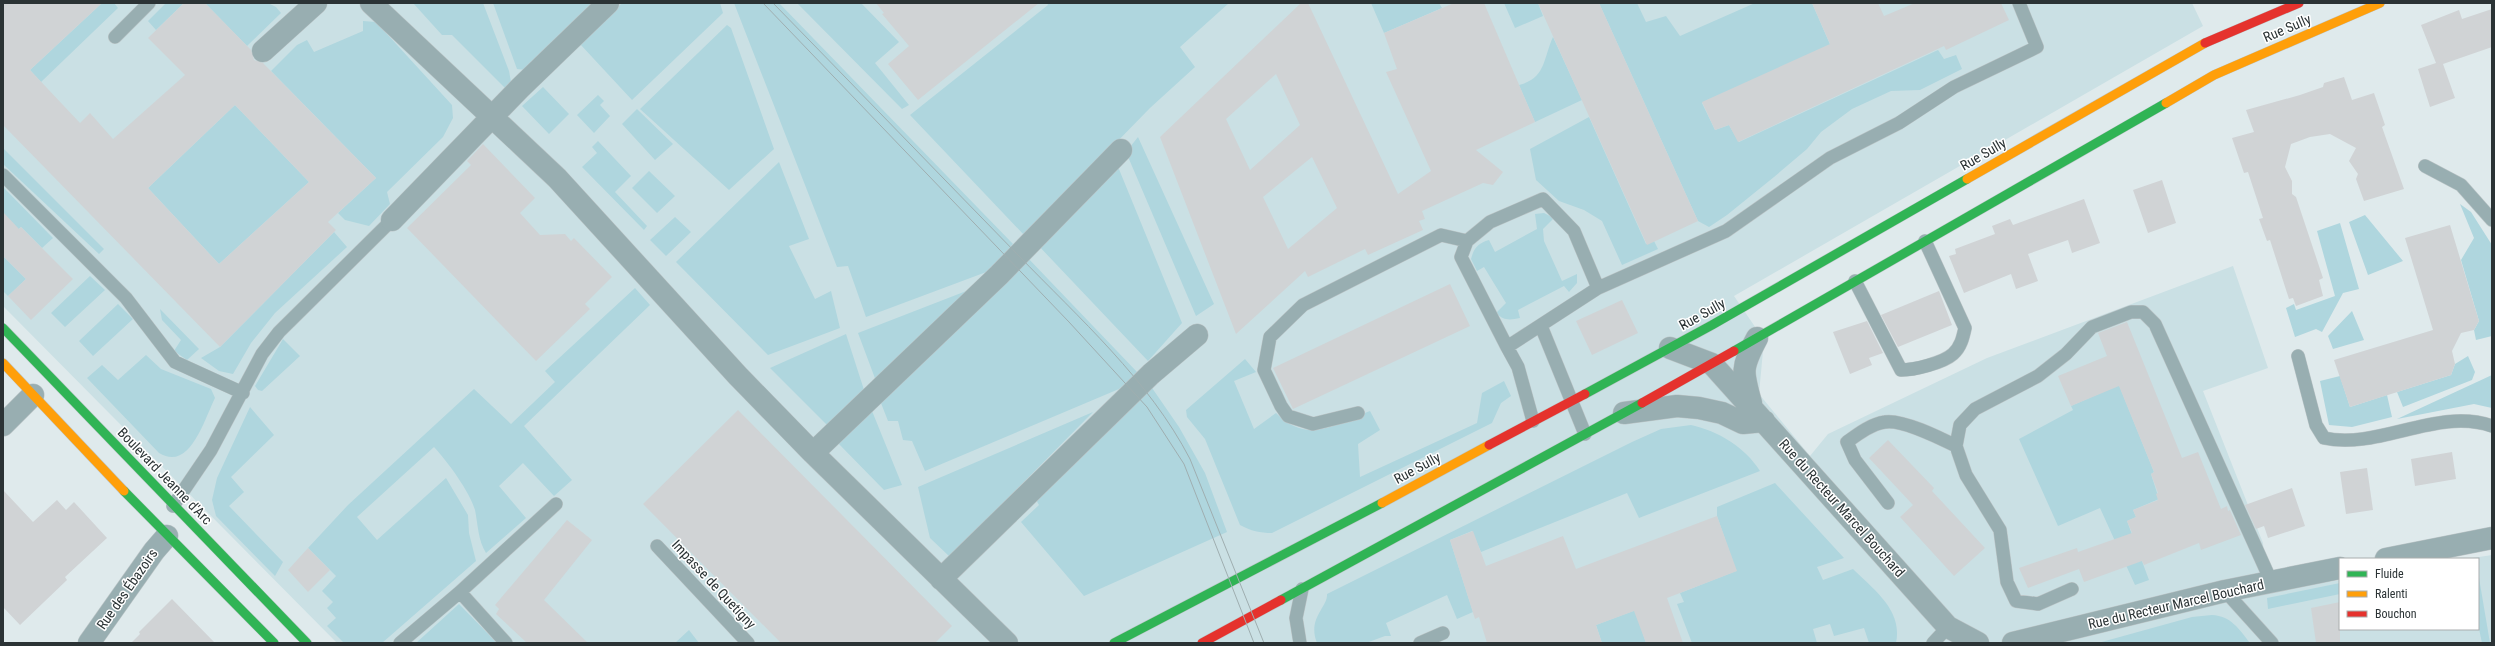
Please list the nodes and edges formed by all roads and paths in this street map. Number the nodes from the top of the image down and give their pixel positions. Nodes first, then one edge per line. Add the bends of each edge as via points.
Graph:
1 (148, 3) edge
2 (371, 3) edge
3 (608, 3) edge
4 (2019, 3) edge
5 (2299, 3) edge
6 (2380, 3) edge
7 (307, 5) edge
8 (115, 37) dead end
9 (263, 51) dead end
10 (492, 116) junction
11 (1121, 150) dead end
12 (2425, 166) dead end
13 (3, 175) edge
14 (392, 220) joint
15 (2492, 220) edge
16 (1467, 241) junction
17 (1924, 241) junction
18 (1855, 281) junction
19 (1598, 288) junction
20 (1541, 326) junction
21 (3, 328) edge
22 (1197, 335) dead end
23 (1757, 338) junction
24 (1507, 347) junction
25 (1670, 348) junction
26 (2298, 356) dead end
27 (3, 363) edge
28 (1712, 364) junction
29 (243, 393) junction
30 (33, 395) junction
31 (1571, 401) junction
32 (1358, 412) dead end
33 (1624, 412) junction
34 (1758, 415) junction
35 (1533, 421) junction
36 (3, 425) edge
37 (2492, 426) edge
38 (1585, 434) junction
39 (1956, 446) junction
40 (813, 453) junction
41 (1888, 503) dead end
42 (556, 504) dead end
43 (173, 506) junction
44 (167, 536) junction
45 (2492, 538) edge
46 (657, 546) dead end
47 (2391, 558) edge
48 (2339, 568) edge
49 (941, 579) junction
50 (2271, 582) junction
51 (1302, 589) junction
52 (2072, 589) dead end
53 (2225, 590) junction
54 (460, 592) junction
55 (1948, 627) junction
56 (1443, 634) dead end
57 (89, 643) edge
58 (274, 643) edge
59 (307, 643) edge
60 (400, 643) edge
61 (506, 643) edge
62 (748, 643) edge
63 (1007, 643) edge
64 (1114, 643) edge
65 (1202, 643) edge
66 (1300, 643) edge
67 (1420, 643) edge
68 (1933, 643) edge
69 (1978, 643) edge
70 (2013, 643) edge
71 (2272, 643) edge

1 - 8 lane
2 - 10 street
3 - 10 street
4 - 19 lane via 2037,47 1954,87 1899,123 1830,158 1726,232
5 - 25 main road, Rue Sully via 2213,39
6 - 17 main road, Rue Sully via 2214,75
7 - 9 street
10 - 14 street
10 - 40 street via 557,178 738,376
11 - 40 street via 999,275
12 - 15 lane via 2461,185
13 - 29 lane via 126,298 175,362
14 - 29 lane via 279,332 262,354
16 - 19 lane via 1490,222 1543,199 1574,231
16 - 24 lane via 1461,257
16 - 32 lane via 1441,235 1303,305 1270,337 1264,370 1288,416 1313,424
17 - 18 main road, Rue Sully
17 - 18 lane via 1965,328 1962,341 1953,354 1914,370 1901,370
18 - 23 main road, Rue Sully
19 - 20 lane
20 - 24 lane
20 - 31 lane
21 - 43 main road, Boulevard Jeanne d'Arc
22 - 49 street via 1151,374
23 - 28 main road, Rue Sully
23 - 34 street via 1746,360 1743,374
24 - 35 lane via 1518,367
25 - 28 street
25 - 31 main road, Rue Sully
26 - 37 lane via 2316,425 2324,438 2341,442 2441,423 2479,422
27 - 30 main road
28 - 33 main road, Rue Sully
28 - 34 street, Rue du Recteur Marcel Bouchard
29 - 43 lane via 211,450
30 - 36 street
30 - 44 main road
31 - 35 main road, Rue Sully
31 - 38 lane
33 - 34 street via 1677,406 1722,413 1743,422
33 - 38 main road, Rue Sully
34 - 55 street, Rue du Recteur Marcel Bouchard
35 - 64 main road, Rue Sully
38 - 51 main road, Rue Sully
39 - 41 lane via 1918,428 1886,421 1865,429 1847,442 1855,460
39 - 50 lane via 1960,425 1975,409 2038,376 2066,354 2092,328 2131,312 2143,312 2155,324
39 - 52 lane via 1966,475 2000,530 2007,582 2016,601 2038,604
40 - 49 street
42 - 54 lane
43 - 59 main road, Boulevard Jeanne d'Arc
44 - 57 street, Rue des Ébazoirs
44 - 58 main road
45 - 47 street
46 - 62 lane, Impasse de Quetigny
48 - 50 street, Rue du Recteur Marcel Bouchard
49 - 63 street
50 - 53 street, Rue du Recteur Marcel Bouchard
51 - 65 main road, Rue Sully
51 - 66 lane via 1296,618
53 - 70 street, Rue du Recteur Marcel Bouchard
53 - 71 lane
54 - 60 lane
54 - 61 lane
55 - 68 lane
55 - 69 street, Rue du Recteur Marcel Bouchard
56 - 67 lane

